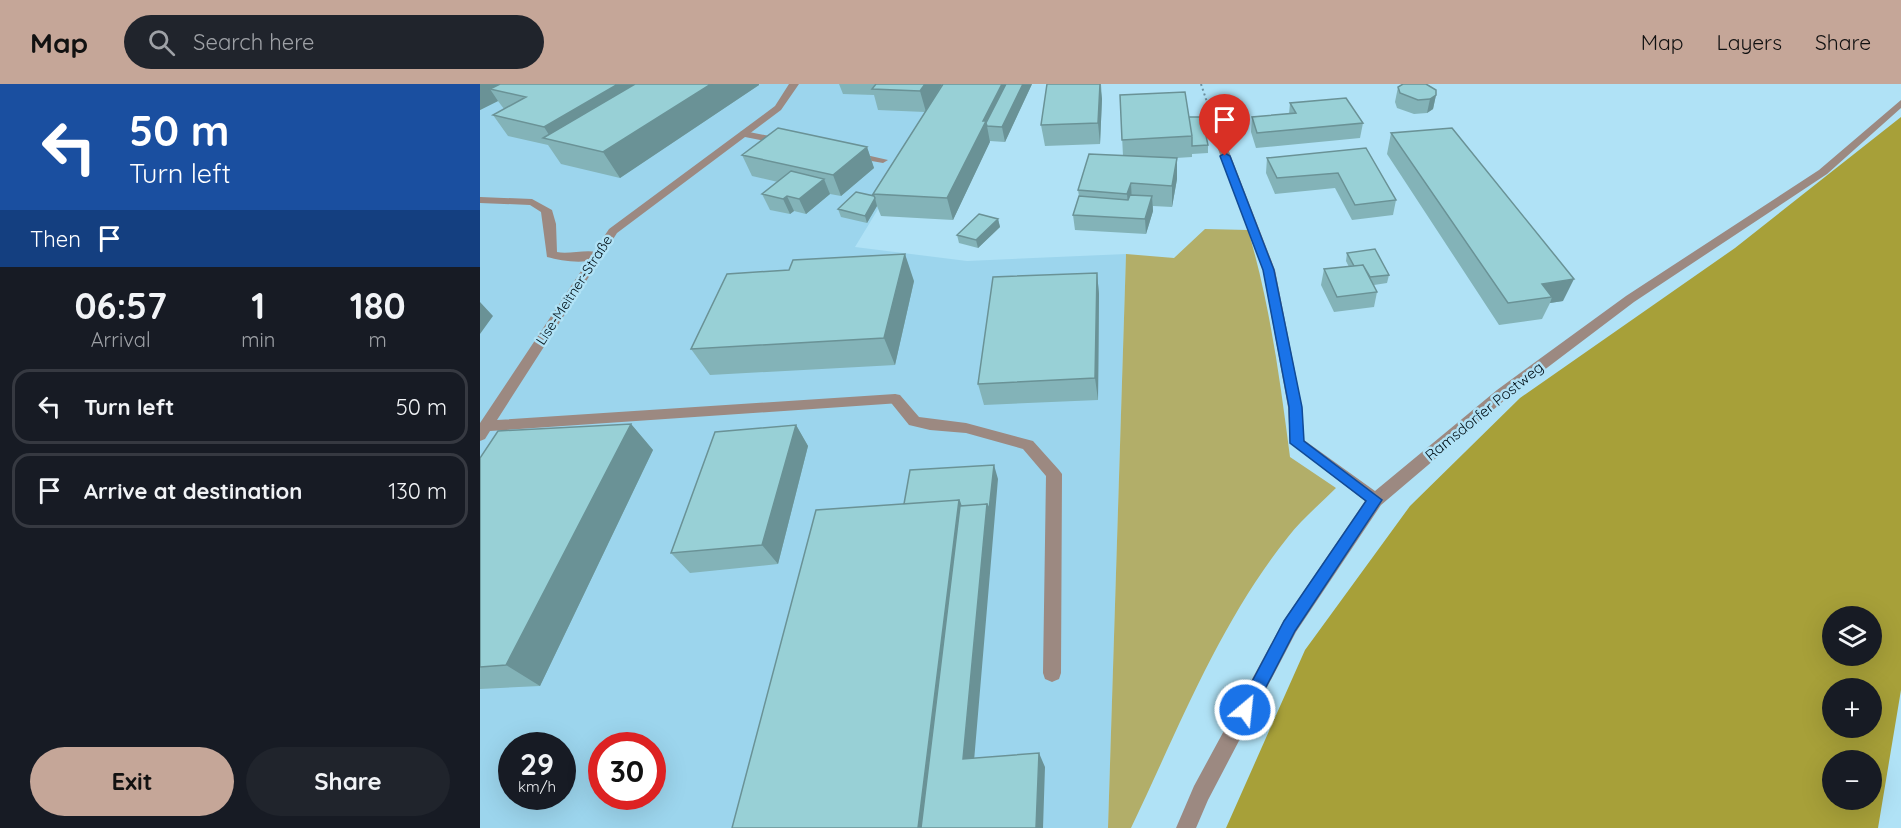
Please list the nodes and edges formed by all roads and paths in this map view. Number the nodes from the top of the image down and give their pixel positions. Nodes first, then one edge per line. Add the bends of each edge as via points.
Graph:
1 (794, 84) edge
2 (1201, 84) edge
3 (1901, 103) edge
4 (744, 134) junction
5 (1220, 141) joint
6 (802, 145) edge
7 (836, 152) edge
8 (883, 160) dead end
9 (480, 200) edge
10 (597, 255) junction
11 (483, 431) edge
12 (1375, 500) junction
13 (1052, 673) dead end
14 (1186, 828) edge

1 - 4 street, Lise-Meitner-Straße via 778,108
2 - 5 path
3 - 12 street, Ramsdorfer Postweg via 1822,172 1630,299 1502,394
4 - 6 street
4 - 10 street, Lise-Meitner-Straße via 613,231
5 - 12 street via 1269,270 1296,407 1297,443
7 - 8 street
9 - 10 street via 532,202 546,210 551,254 568,258
10 - 11 street, Lise-Meitner-Straße
11 - 13 street, Lise-Meitner-Straße via 895,399 914,421 966,428 1028,445 1054,474
12 - 14 street, Ramsdorfer Postweg via 1290,626

